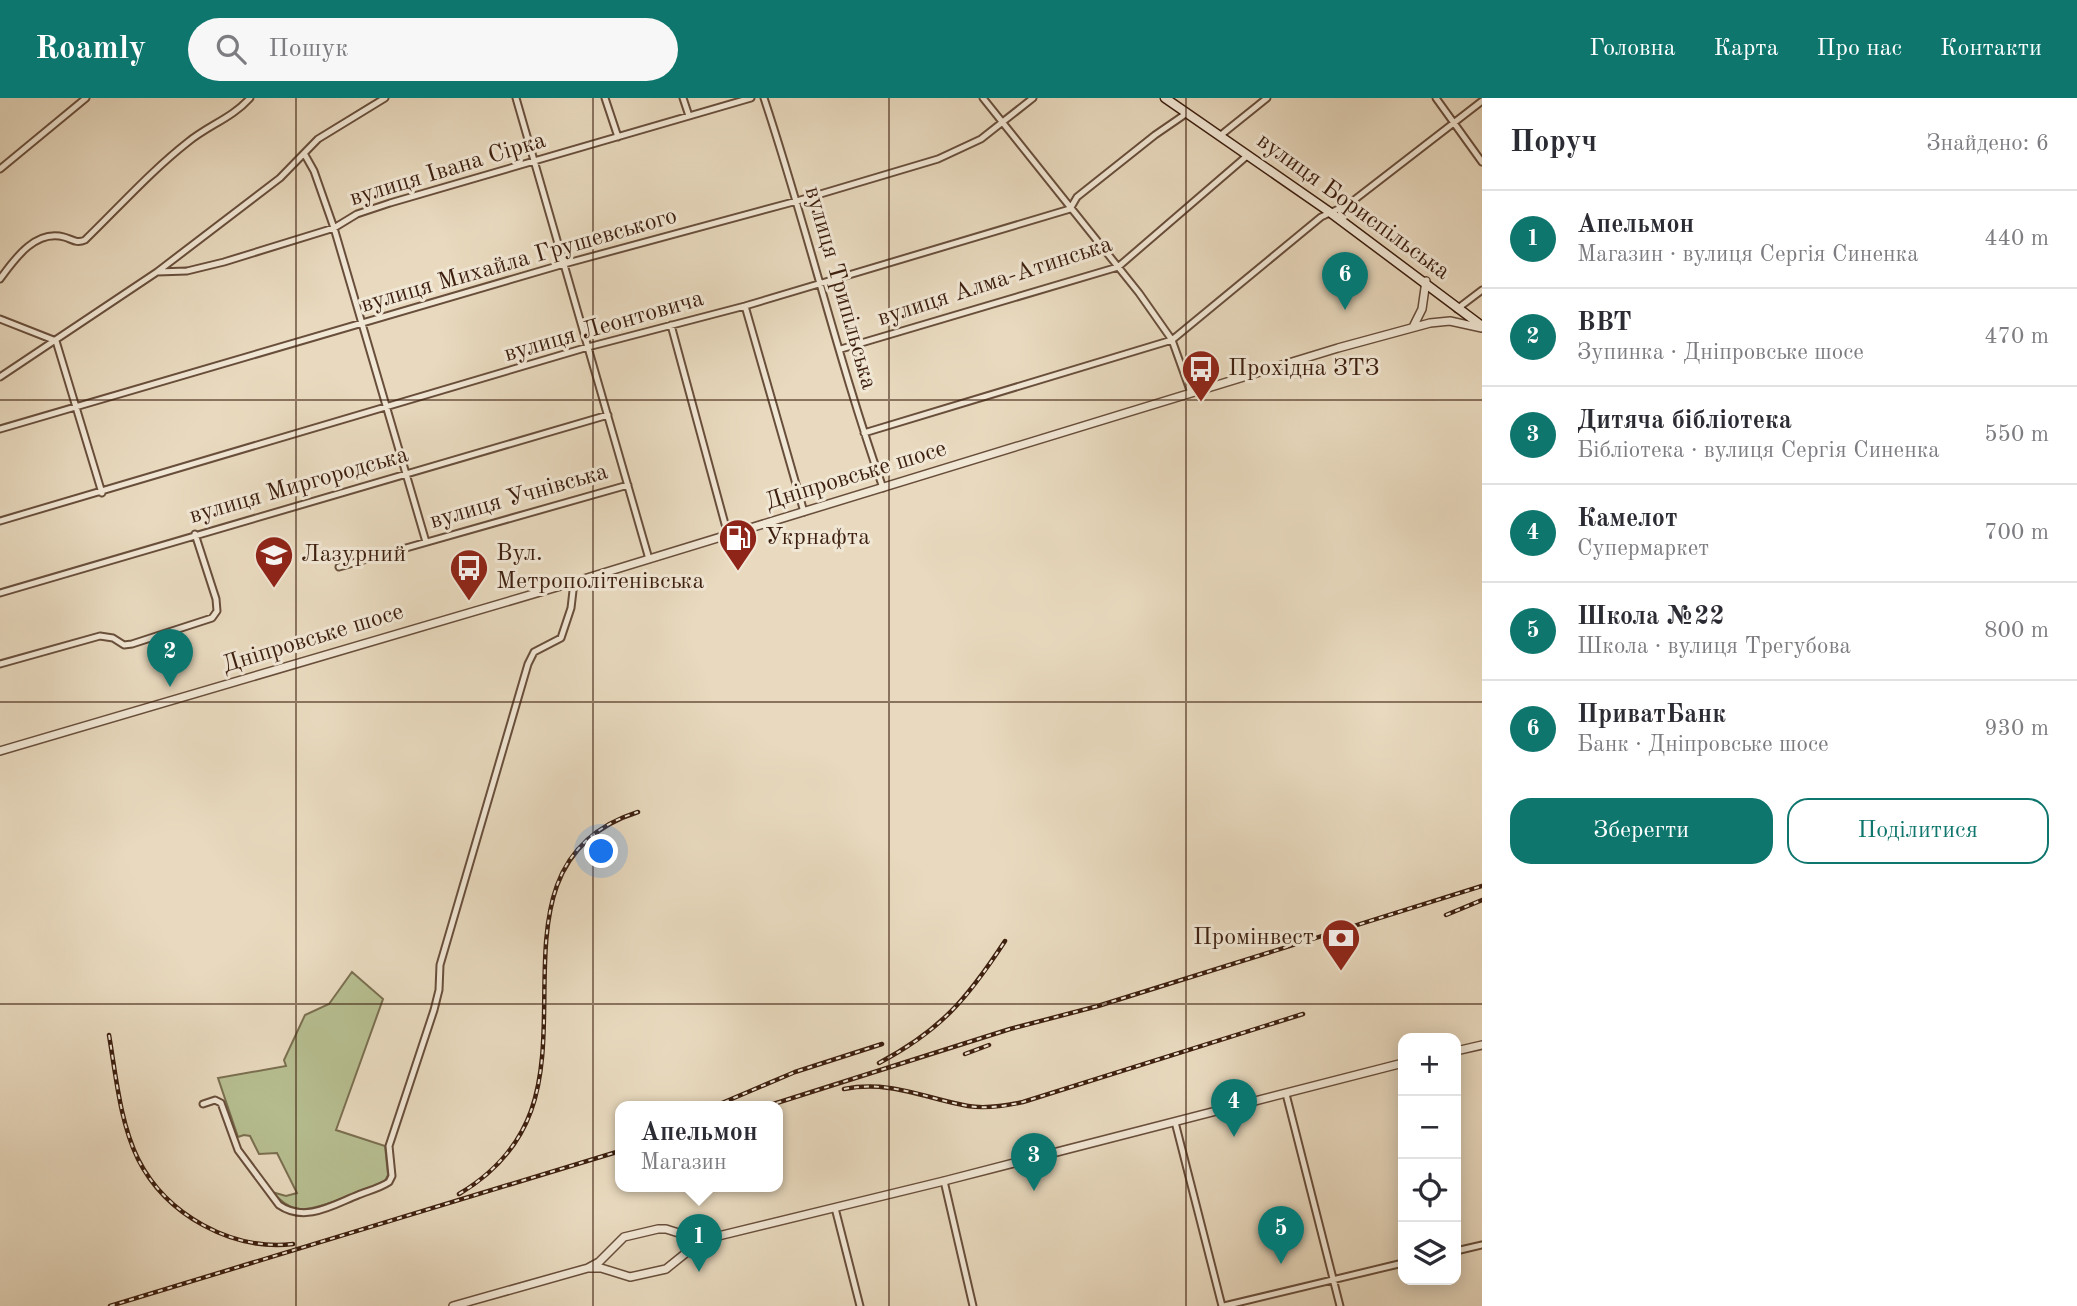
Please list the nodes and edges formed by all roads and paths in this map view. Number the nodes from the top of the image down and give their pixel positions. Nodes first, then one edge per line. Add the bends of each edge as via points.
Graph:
1 (86, 98) edge
2 (250, 98) edge
3 (385, 98) edge
4 (516, 98) edge
5 (605, 98) edge
6 (683, 98) edge
7 (751, 98) edge
8 (764, 98) edge
9 (983, 98) edge
10 (1033, 98) edge
11 (1165, 98) edge
12 (1267, 98) edge
13 (1436, 98) edge
14 (1482, 101) edge
15 (1187, 113) junction
16 (689, 116) junction
17 (1455, 121) junction
18 (1003, 123) junction
19 (1221, 135) junction
20 (618, 137) junction
21 (305, 155) junction
22 (1248, 155) junction
23 (535, 161) junction
24 (1482, 162) edge
25 (0, 169) edge
26 (797, 201) junction
27 (1070, 209) junction
28 (1331, 213) junction
29 (334, 228) junction
30 (564, 264) junction
31 (1118, 267) junction
32 (157, 272) junction
33 (0, 279) edge
34 (1426, 281) junction
35 (821, 283) junction
36 (1482, 290) edge
37 (745, 306) junction
38 (1457, 309) junction
39 (0, 320) edge
40 (361, 324) junction
41 (671, 326) junction
42 (1413, 327) junction
43 (1482, 327) edge
44 (1172, 340) junction
45 (56, 341) junction
46 (588, 348) junction
47 (841, 349) junction
48 (0, 377) edge
49 (1191, 393) junction
50 (76, 408) junction
51 (385, 408) junction
52 (608, 415) junction
53 (0, 429) edge
54 (864, 433) junction
55 (405, 474) junction
56 (628, 485) junction
57 (883, 488) junction
58 (102, 493) junction
59 (804, 512) junction
60 (0, 521) edge
61 (195, 534) junction
62 (728, 535) junction
63 (426, 542) junction
64 (649, 559) junction
65 (339, 567) dead end
66 (574, 582) junction
67 (0, 593) edge
68 (0, 664) edge
69 (0, 751) edge
70 (1482, 1045) edge
71 (1461, 1050) edge
72 (1398, 1064) edge
73 (1286, 1094) junction
74 (204, 1104) dead end
75 (1175, 1122) junction
76 (944, 1181) junction
77 (835, 1208) junction
78 (702, 1240) junction
79 (1482, 1245) edge
80 (1461, 1250) edge
81 (1398, 1264) edge
82 (588, 1268) junction
83 (1334, 1279) junction
84 (455, 1306) edge
85 (860, 1306) edge
86 (973, 1306) edge
87 (1223, 1306) edge
88 (1340, 1306) edge

1 - 25 street
2 - 33 street via 234,114 201,131 163,161 85,240 57,236 33,243
3 - 21 street via 318,139
4 - 23 street
5 - 20 street
6 - 16 street
7 - 16 street, вулиця Івана Сірка
8 - 26 street, вулиця Трипільська
9 - 18 street
10 - 18 street, вулиця Михайла Грушевського
11 - 15 main road, вулиця Бориспільська
12 - 19 street
13 - 17 street
14 - 17 street
15 - 19 main road, вулиця Бориспільська
15 - 27 street via 1077,197
16 - 20 street, вулиця Івана Сірка
17 - 24 street
17 - 28 street
18 - 26 street, вулиця Михайла Грушевського via 938,159
18 - 27 street
19 - 22 main road, вулиця Бориспільська
20 - 23 street, вулиця Івана Сірка
21 - 29 street
21 - 32 street
22 - 28 main road, вулиця Бориспільська
22 - 31 street, вулиця Алма-Атинська
23 - 29 street, вулиця Івана Сірка via 357,214
23 - 30 street
26 - 30 street, вулиця Михайла Грушевського
26 - 35 street, вулиця Трипільська
27 - 31 street
27 - 35 street, вулиця Леонтовича
28 - 34 main road, вулиця Бориспільська
28 - 44 street
29 - 32 street, вулиця Івана Сірка via 187,271
29 - 40 street
30 - 40 street, вулиця Михайла Грушевського
30 - 46 street
31 - 44 street
31 - 47 street, вулиця Алма-Атинська
32 - 45 street
34 - 38 main road, вулиця Бориспільська
34 - 42 street via 1422,309
35 - 37 street, вулиця Леонтовича
35 - 47 street, вулиця Трипільська
36 - 38 street
37 - 41 street, вулиця Леонтовича
37 - 59 street
38 - 43 main road, вулиця Бориспільська
39 - 45 street
40 - 50 street, вулиця Михайла Грушевського
40 - 51 street
41 - 46 street, вулиця Леонтовича
41 - 62 street
42 - 43 street, Дніпровське шосе via 1450,321
42 - 49 street, Дніпровське шосе
44 - 49 street
44 - 54 street
45 - 48 street
45 - 50 street
46 - 51 street, вулиця Леонтовича
46 - 52 street
47 - 54 street, вулиця Трипільська
49 - 57 street, Дніпровське шосе
50 - 53 street, вулиця Михайла Грушевського
50 - 58 street
51 - 55 street
51 - 58 street, вулиця Леонтовича
52 - 55 street, вулиця Миргородська
52 - 56 street
54 - 57 street, вулиця Трипільська
55 - 61 street, вулиця Миргородська
55 - 63 street
56 - 63 street, вулиця Учнівська
56 - 64 street
57 - 59 street, Дніпровське шосе
58 - 60 street, вулиця Леонтовича
59 - 62 street, Дніпровське шосе
61 - 67 street, вулиця Миргородська
61 - 68 street via 216,597 212,618 124,645 100,636
62 - 64 street, Дніпровське шосе
63 - 65 street, вулиця Учнівська
64 - 66 street, Дніпровське шосе
66 - 69 street, Дніпровське шосе
66 - 74 street via 561,638 534,652 528,664 440,965 437,998 389,1146 390,1180 326,1209 286,1210 238,1150 222,1103
70 - 71 street
72 - 73 street
73 - 75 street
73 - 83 street
75 - 76 street
75 - 87 street
76 - 77 street
76 - 86 street
77 - 78 street
77 - 85 street
78 - 82 street via 672,1266 631,1278
78 - 82 street via 666,1229 624,1237
79 - 80 street
81 - 83 street
82 - 84 street
83 - 87 street
83 - 88 street

